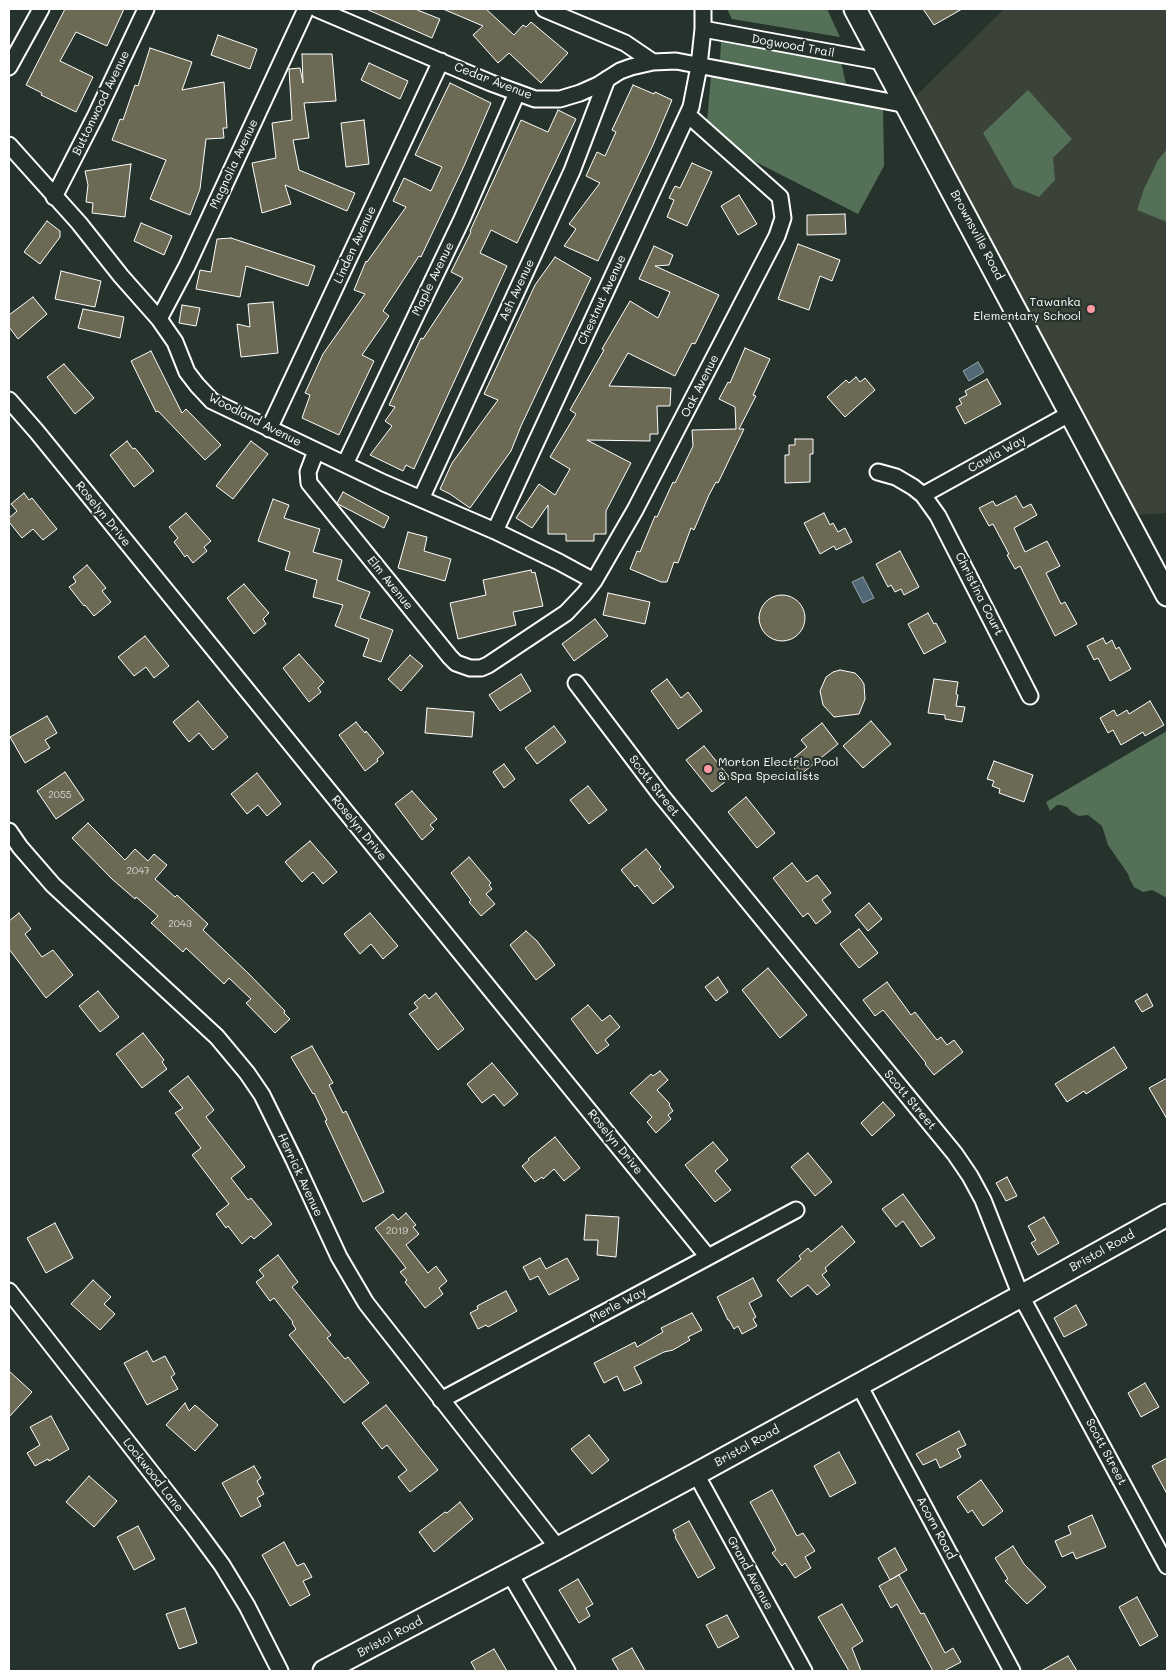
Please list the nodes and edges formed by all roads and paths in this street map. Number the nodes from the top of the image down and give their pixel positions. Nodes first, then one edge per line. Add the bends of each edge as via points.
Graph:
1 (41, 9) edge
2 (146, 9) edge
3 (306, 9) edge
4 (317, 9) edge
5 (544, 9) edge
6 (703, 9) edge
7 (854, 9) edge
8 (703, 29) junction
9 (441, 61) junction
10 (654, 62) junction
11 (883, 62) junction
12 (699, 66) junction
13 (9, 67) edge
14 (607, 79) junction
15 (517, 93) junction
16 (907, 105) junction
17 (688, 115) junction
18 (9, 146) edge
19 (54, 197) junction
20 (159, 319) junction
21 (9, 400) edge
22 (1071, 413) junction
23 (269, 429) junction
24 (316, 451) junction
25 (345, 464) junction
26 (878, 472) dead end
27 (923, 495) junction
28 (421, 499) junction
29 (494, 531) junction
30 (594, 581) junction
31 (1167, 595) edge
32 (510, 651) joint
33 (576, 683) dead end
34 (1030, 696) dead end
35 (9, 830) edge
36 (796, 1210) dead end
37 (1167, 1215) edge
38 (708, 1258) junction
39 (9, 1291) edge
40 (1021, 1296) junction
41 (859, 1385) junction
42 (441, 1400) junction
43 (696, 1474) junction
44 (558, 1548) junction
45 (1167, 1566) edge
46 (510, 1574) junction
47 (280, 1671) edge
48 (324, 1671) edge
49 (567, 1671) edge
50 (804, 1671) edge
51 (1012, 1671) edge

1 - 13 street
2 - 19 street, Buttonwood Avenue
3 - 20 street, Magnolia Avenue via 187,266
4 - 9 street, Cedar Avenue
5 - 10 street via 625,43
6 - 8 street, Chestnut Avenue
7 - 11 main road, Brownsville Road
8 - 11 street, Dogwood Trail
8 - 12 street, Chestnut Avenue
9 - 15 street, Cedar Avenue
9 - 23 street, Linden Avenue
10 - 12 street, Cedar Avenue via 676,61
10 - 14 street, Cedar Avenue via 620,71
11 - 16 main road, Brownsville Road
12 - 16 street, Cedar Avenue
12 - 17 street, Chestnut Avenue
14 - 15 street, Cedar Avenue via 580,93 560,98 535,99
14 - 28 street, Ash Avenue via 572,171
15 - 25 street, Maple Avenue via 462,219
16 - 22 main road, Brownsville Road
17 - 29 street, Chestnut Avenue
17 - 30 street, Oak Avenue via 780,196 783,218 777,236 678,428
18 - 19 street, Woodland Avenue
19 - 20 street, Woodland Avenue
20 - 23 street, Woodland Avenue via 175,342 187,372 212,401
21 - 38 street, Roselyn Drive
22 - 27 street, Cawla Way
22 - 31 main road, Brownsville Road
23 - 24 street, Woodland Avenue
24 - 25 street, Woodland Avenue
24 - 32 street, Elm Avenue via 308,472 308,483 450,657 462,666 481,668
25 - 28 street, Woodland Avenue
26 - 27 street, Christina Court via 896,477
27 - 34 street, Christina Court via 938,516
28 - 29 street, Woodland Avenue
29 - 30 street, Woodland Avenue
30 - 32 street, Oak Avenue via 566,613
33 - 40 street, Scott Street via 671,808 970,1176 983,1200
35 - 42 street, Herrick Avenue via 53,885 217,1037 247,1073 262,1095 351,1280
36 - 38 street, Merle Way
37 - 40 main road, Bristol Road
38 - 42 street, Merle Way
39 - 47 street, Lockwood Lane via 222,1565
40 - 41 main road, Bristol Road
40 - 45 street, Scott Street
41 - 43 main road, Bristol Road
41 - 51 street, Acorn Road
42 - 44 street, Herrick Avenue
43 - 44 main road, Bristol Road
43 - 50 street, Grand Avenue
44 - 46 main road, Bristol Road
46 - 48 main road, Bristol Road
46 - 49 street

